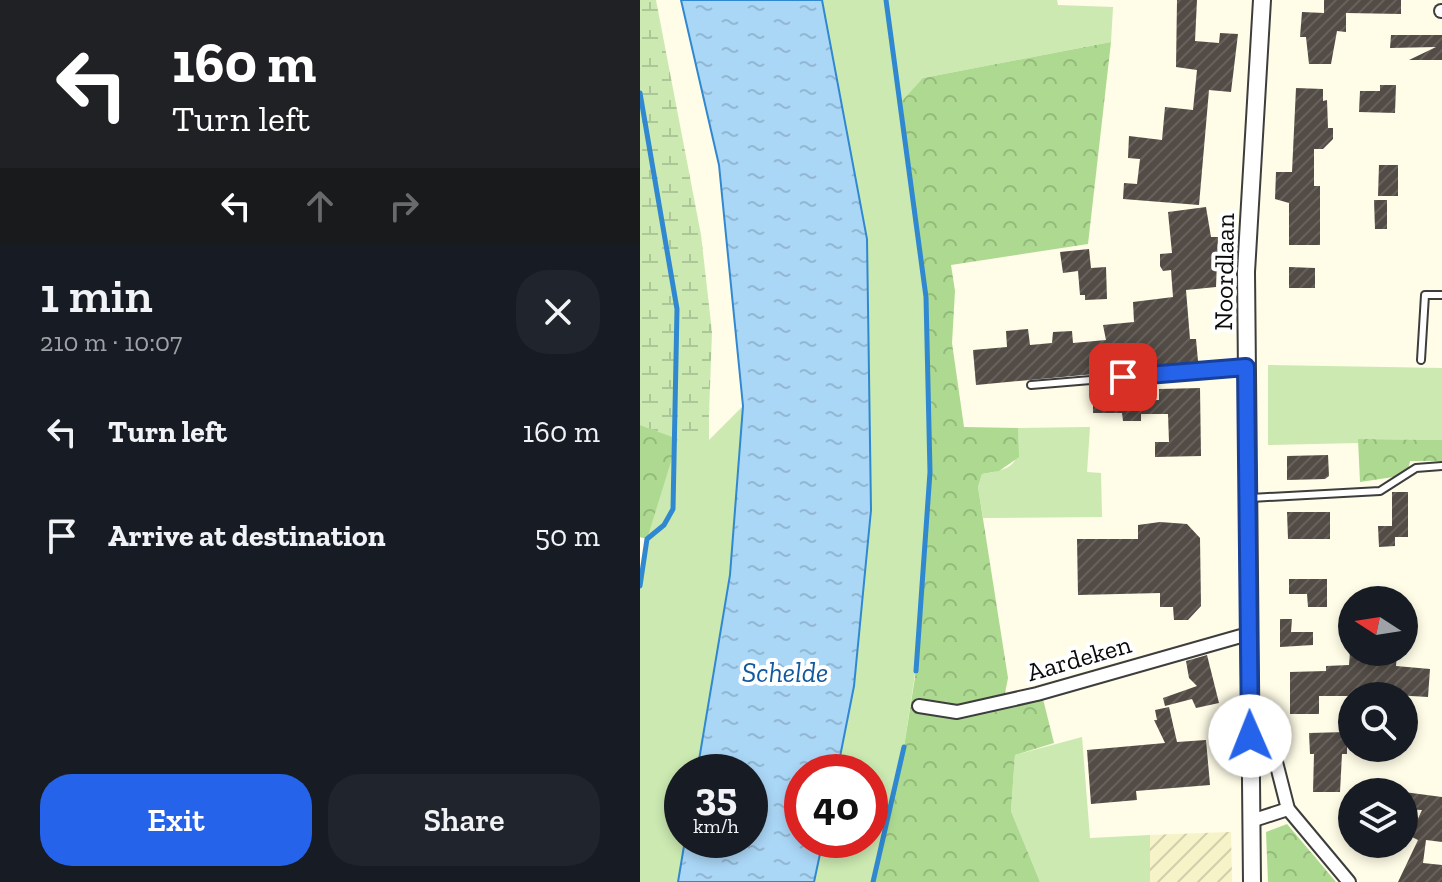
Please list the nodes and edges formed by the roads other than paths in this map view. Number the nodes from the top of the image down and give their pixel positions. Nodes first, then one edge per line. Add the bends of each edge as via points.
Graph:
1 (1262, 0) edge
2 (1442, 295) edge
3 (1421, 360) dead end
4 (1246, 367) junction
5 (1031, 385) dead end
6 (1442, 466) edge
7 (1247, 498) junction
8 (1248, 634) junction
9 (919, 706) dead end
10 (1249, 707) junction
11 (1288, 809) junction
12 (1251, 821) junction
13 (1252, 882) edge
14 (1349, 882) edge

1 - 4 street, Noordlaan via 1246,272
2 - 3 lane via 1425,295
4 - 5 lane
4 - 7 street, Noordlaan
6 - 7 lane via 1416,468 1380,491
7 - 8 street, Noordlaan
8 - 9 street, Aardeken via 957,712
8 - 10 street, Noordlaan
10 - 11 street via 1266,723
10 - 12 street, Noordlaan
11 - 12 street
11 - 14 street
12 - 13 street, Noordlaan

